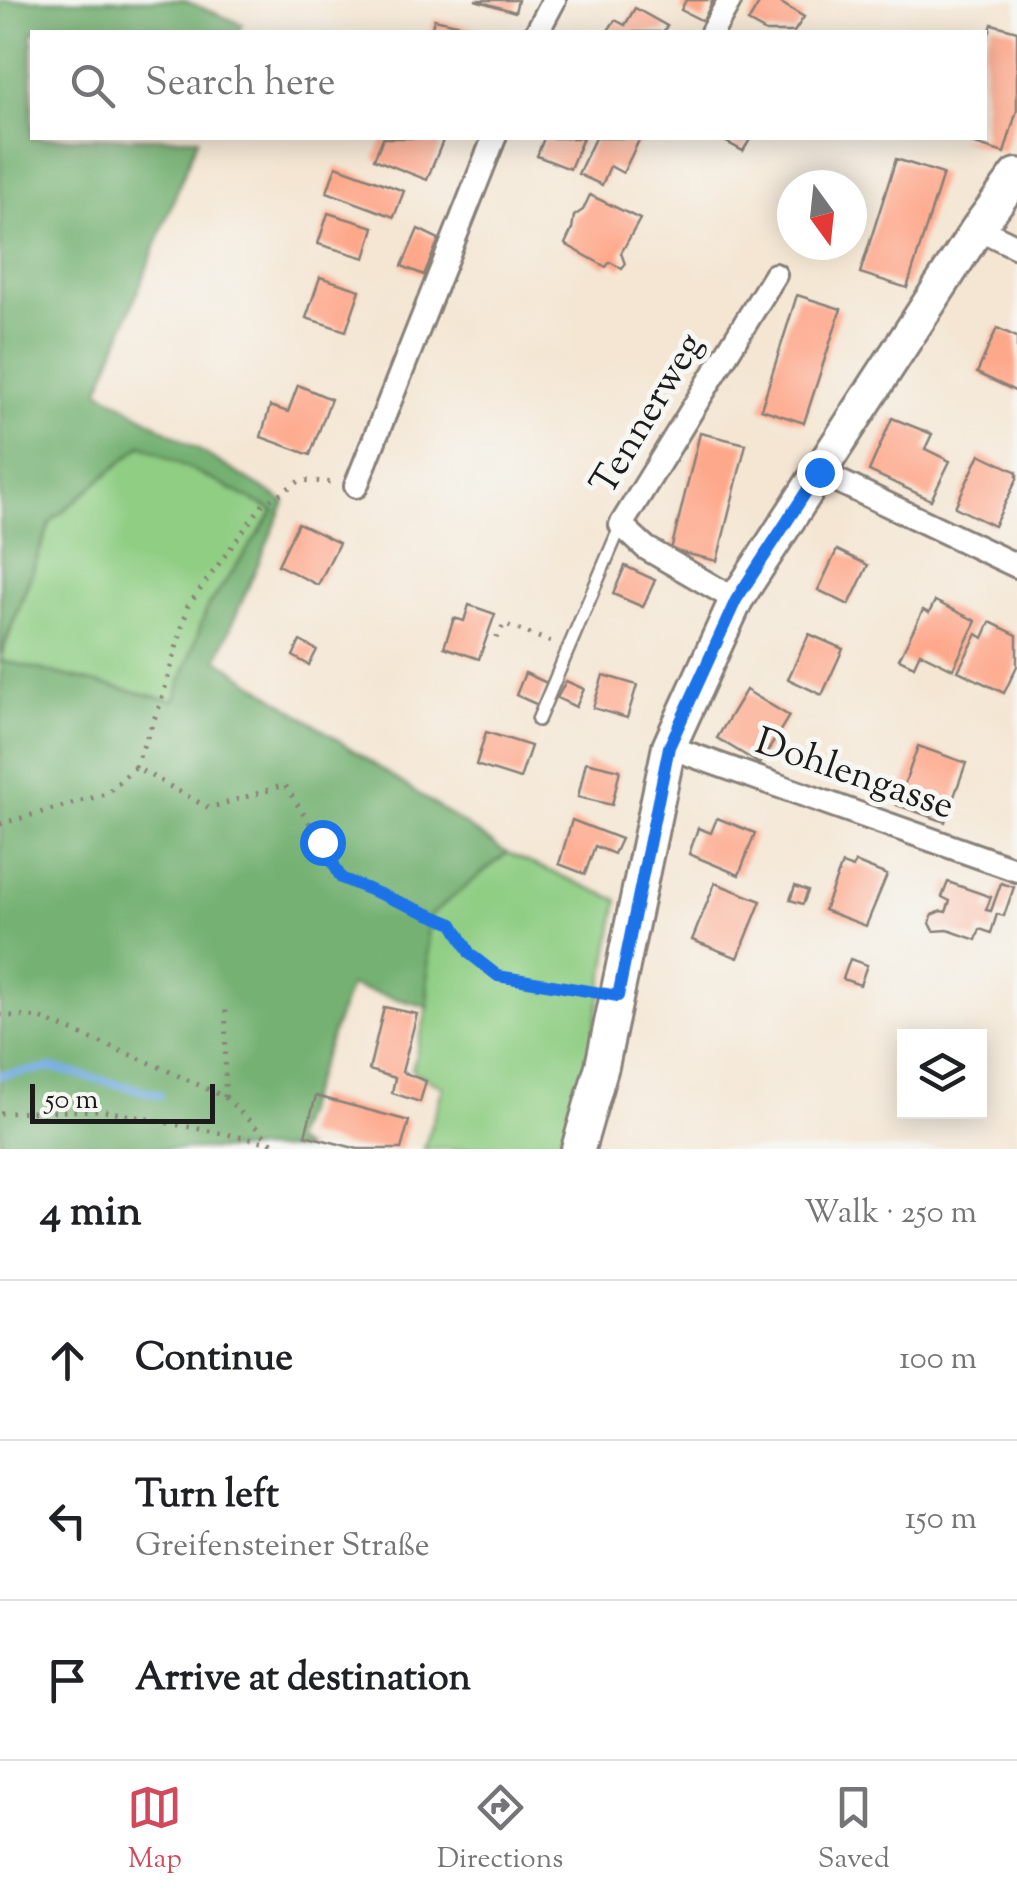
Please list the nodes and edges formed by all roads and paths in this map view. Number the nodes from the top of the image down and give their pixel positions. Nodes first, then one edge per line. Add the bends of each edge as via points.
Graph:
1 (554, 0) edge
2 (730, 0) edge
3 (539, 30) edge
4 (713, 30) edge
5 (493, 140) edge
6 (1017, 175) edge
7 (978, 228) junction
8 (1017, 247) edge
9 (775, 275) dead end
10 (819, 472) junction
11 (356, 486) joint
12 (621, 525) junction
13 (1017, 566) edge
14 (736, 600) junction
15 (496, 638) dead end
16 (568, 648) junction
17 (538, 720) dead end
18 (669, 747) junction
19 (135, 766) junction
20 (0, 824) edge
21 (1017, 870) edge
22 (618, 996) junction
23 (226, 1003) dead end
24 (0, 1015) edge
25 (225, 1097) junction
26 (0, 1113) edge
27 (272, 1143) junction
28 (284, 1149) edge
29 (578, 1149) edge

1 - 3 street
2 - 4 street
5 - 11 street
6 - 7 main road
7 - 8 street
7 - 10 main road
9 - 12 street, Tennerweg
10 - 13 street
10 - 14 main road
11 - 19 path via 300,480 262,505 188,606
12 - 14 street, Tennerweg via 646,548
12 - 16 lane
14 - 18 main road
15 - 16 path via 504,624
16 - 17 lane
18 - 21 street, Dohlengasse
18 - 22 main road
19 - 20 path via 106,794
19 - 22 path via 209,808 285,785 341,878 453,924 470,954 498,976
22 - 29 main road
23 - 25 path
24 - 25 path via 40,1018
25 - 27 path
26 - 27 path via 101,1110
27 - 28 path

